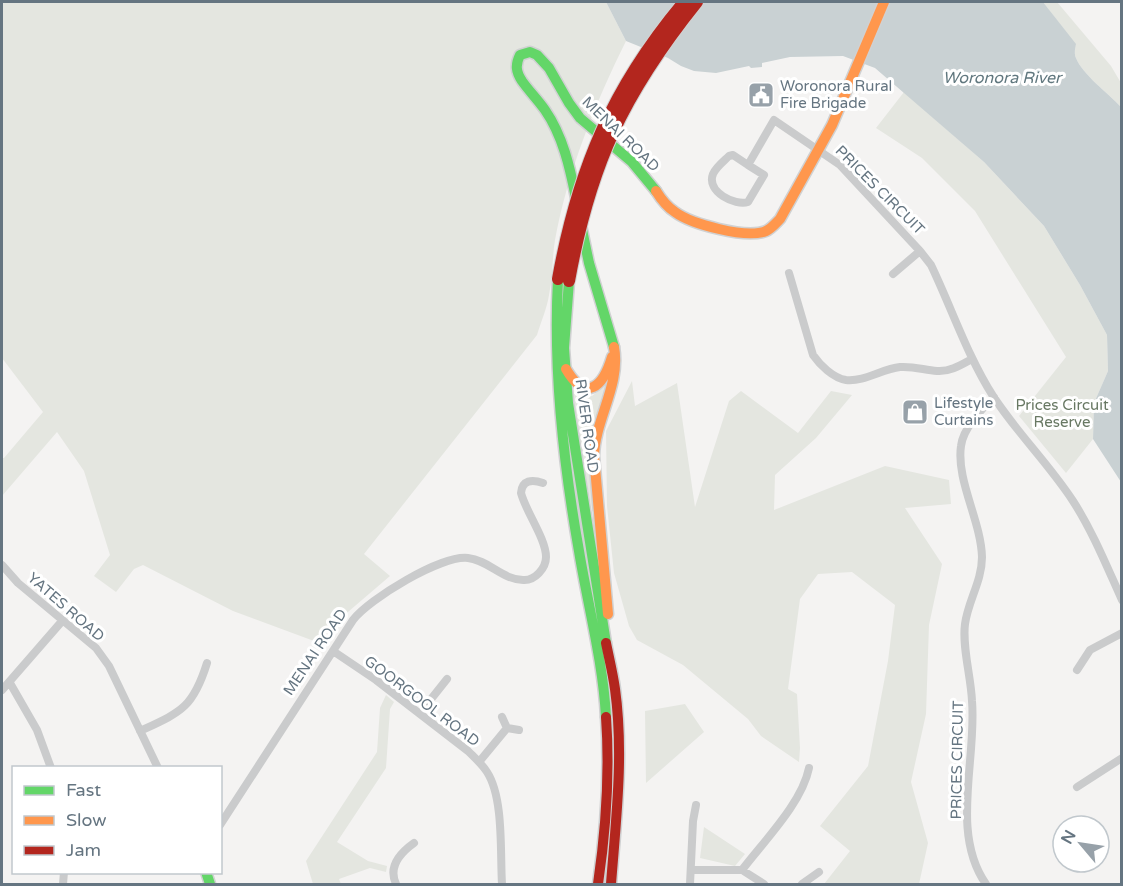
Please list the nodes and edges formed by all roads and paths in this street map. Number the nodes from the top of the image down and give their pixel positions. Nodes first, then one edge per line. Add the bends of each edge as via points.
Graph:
1 (684, 2) edge
2 (697, 2) edge
3 (884, 2) edge
4 (819, 150) junction
5 (748, 165) junction
6 (920, 251) junction
7 (789, 273) dead end
8 (893, 274) dead end
9 (563, 280) junction
10 (614, 347) junction
11 (972, 359) junction
12 (565, 366) junction
13 (994, 397) junction
14 (543, 483) dead end
15 (2, 566) edge
16 (1122, 600) edge
17 (63, 620) junction
18 (1122, 633) edge
19 (609, 650) junction
20 (333, 651) junction
21 (207, 663) dead end
22 (1077, 670) dead end
23 (447, 679) dead end
24 (10, 682) junction
25 (2, 690) edge
26 (420, 713) junction
27 (502, 717) dead end
28 (507, 728) junction
29 (519, 730) dead end
30 (140, 731) junction
31 (1122, 758) edge
32 (479, 762) junction
33 (50, 766) edge
34 (157, 766) edge
35 (809, 768) dead end
36 (1077, 787) dead end
37 (696, 805) dead end
38 (222, 822) edge
39 (414, 843) dead end
40 (691, 870) junction
41 (742, 870) junction
42 (819, 872) dead end
43 (396, 885) edge
44 (501, 885) edge
45 (598, 885) edge
46 (611, 885) edge
47 (690, 885) edge
48 (764, 885) edge
49 (802, 885) edge
50 (986, 885) edge

1 - 9 main road, RIVER ROAD, bridge via 645,52 600,131 570,214
2 - 9 main road, RIVER ROAD, bridge via 642,74 603,149
3 - 4 main road, MENAI ROAD
4 - 5 street, PRICES CIRCUIT via 774,120
4 - 6 street, PRICES CIRCUIT via 840,165
4 - 10 main road, MENAI ROAD via 780,219 766,231 748,233 692,222 675,213 636,166 586,125 541,57 530,52 520,56 516,66 519,75 547,112 565,154 589,263
5 - 5 street via 764,175 748,202 729,201 715,188 714,172 733,155
6 - 8 street, PRICES CIRCUIT
6 - 11 street, PRICES CIRCUIT via 931,265
7 - 11 street via 813,355 843,380 899,367 920,366 938,371 956,368
9 - 12 main road, RIVER ROAD
9 - 45 main road, RIVER ROAD via 554,345 562,441 608,732 605,827
10 - 12 main road via 604,379 593,389 576,385
10 - 19 main road via 615,377 595,446
11 - 13 street, PRICES CIRCUIT
12 - 19 main road, RIVER ROAD via 580,488
13 - 16 street, PRICES CIRCUIT via 1075,504
13 - 50 street, PRICES CIRCUIT via 965,433 960,453 981,545 981,571 965,624 973,710 967,797 971,844 978,872
14 - 20 street, MENAI ROAD via 528,481 521,493 547,559 534,578 522,580 468,558 443,563 372,601 357,614
15 - 17 street, YATES ROAD
17 - 24 street
17 - 30 street, YATES ROAD via 96,648 109,666
18 - 22 street via 1090,650
19 - 46 main road, RIVER ROAD via 619,754
20 - 26 street, GOORGOOL ROAD
20 - 38 street, MENAI ROAD
21 - 30 street via 198,689 186,707
23 - 26 street
24 - 25 street
24 - 33 street via 37,730
26 - 32 street, GOORGOOL ROAD
27 - 28 street
28 - 29 street
28 - 32 street
30 - 34 street, YATES ROAD
31 - 36 street
32 - 44 street, GOORGOOL ROAD via 488,774 498,804
35 - 41 street via 796,800
37 - 40 street
39 - 43 street via 396,861
40 - 41 street
40 - 47 street
41 - 48 street
42 - 49 street

